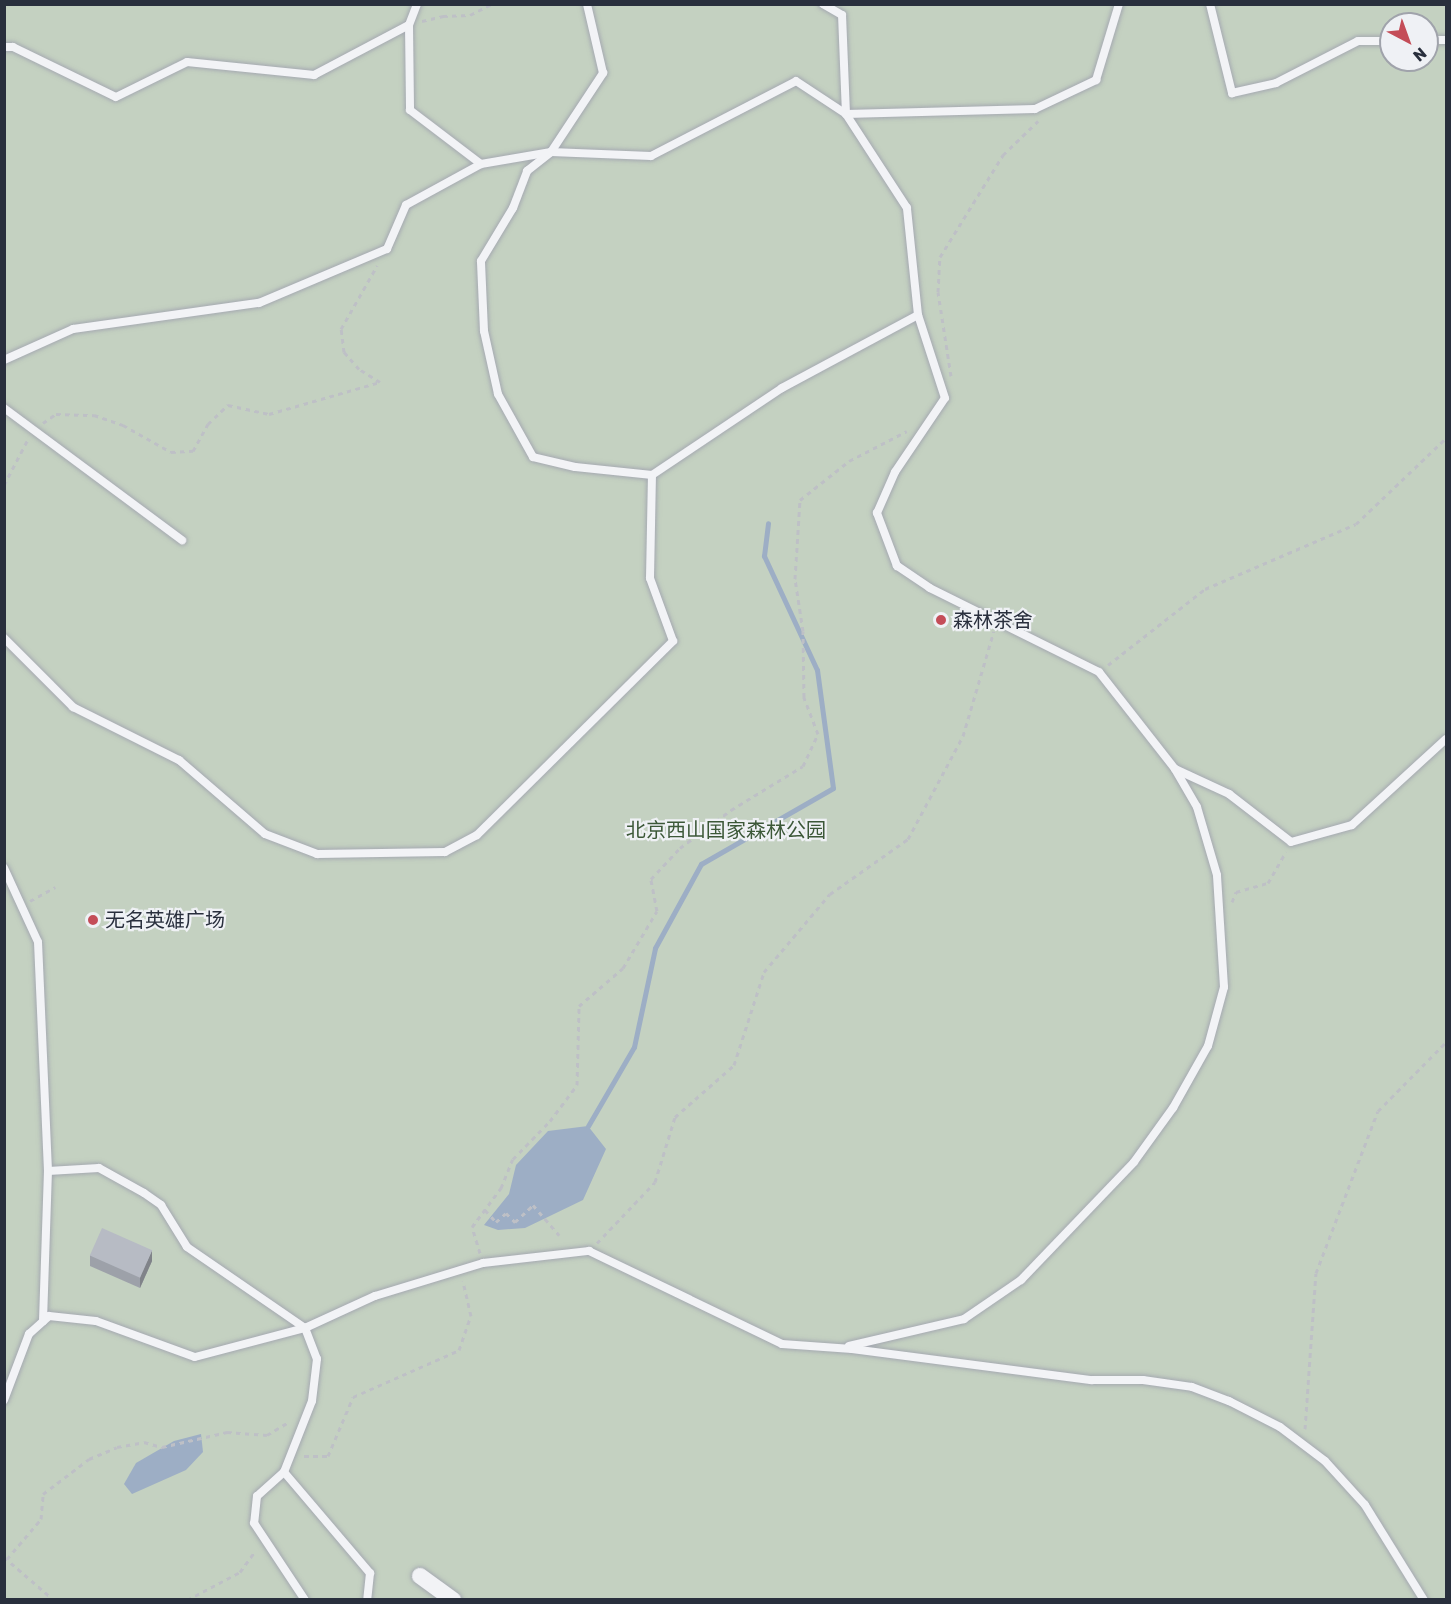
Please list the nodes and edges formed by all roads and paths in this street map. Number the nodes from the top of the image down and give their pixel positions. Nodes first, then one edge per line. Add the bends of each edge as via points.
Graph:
1 (417, 4) edge
2 (492, 4) edge
3 (529, 4) edge
4 (564, 4) edge
5 (587, 4) edge
6 (823, 4) edge
7 (1119, 4) edge
8 (1210, 4) edge
9 (409, 25) junction
10 (1379, 40) edge
11 (4, 47) edge
12 (846, 114) junction
13 (1040, 119) dead end
14 (551, 152) junction
15 (481, 164) junction
16 (387, 249) junction
17 (918, 315) junction
18 (4, 360) edge
19 (945, 398) junction
20 (4, 408) edge
21 (932, 417) junction
22 (33, 429) junction
23 (1446, 438) edge
24 (652, 475) junction
25 (4, 485) edge
26 (182, 540) dead end
27 (997, 621) junction
28 (4, 638) edge
29 (1099, 672) junction
30 (1446, 740) edge
31 (1175, 769) junction
32 (1292, 842) junction
33 (4, 868) edge
34 (55, 887) dead end
35 (22, 905) junction
36 (1222, 927) junction
37 (1446, 1042) edge
38 (48, 1171) junction
39 (484, 1210) junction
40 (559, 1235) dead end
41 (589, 1251) junction
42 (483, 1263) junction
43 (461, 1271) junction
44 (43, 1322) junction
45 (305, 1328) junction
46 (842, 1348) junction
47 (4, 1400) edge
48 (303, 1422) junction
49 (1304, 1445) junction
50 (290, 1456) junction
51 (284, 1472) junction
52 (264, 1539) junction
53 (6, 1558) edge
54 (420, 1576) dead end
55 (54, 1599) edge
56 (187, 1599) edge
57 (305, 1599) edge
58 (367, 1599) edge
59 (453, 1599) edge
60 (1424, 1599) edge

1 - 9 lane
2 - 9 path via 470,15 443,16
3 - 4 path
5 - 14 lane via 603,73
6 - 12 lane via 842,15
7 - 12 lane via 1096,80 1035,109
8 - 10 lane via 1232,93 1276,83 1358,41
9 - 11 lane via 314,75 188,62 116,97 13,47
9 - 15 lane via 410,110
12 - 14 lane via 796,81 651,156
12 - 17 lane via 907,208
13 - 19 path via 1003,155 940,257 938,292 953,369
14 - 15 lane
14 - 24 lane via 527,171 513,208 481,261 484,331 498,394 533,457 575,467
15 - 16 lane via 406,205
16 - 18 lane via 259,303 73,329
16 - 22 path via 341,329 344,352 359,369 380,382 268,414 228,405 208,424 193,451 171,452 123,425 94,415 56,414
17 - 19 lane
17 - 24 lane via 782,388
19 - 21 lane
20 - 22 lane
21 - 27 lane via 895,472 877,513 897,566 930,588
21 - 39 path via 849,461 800,500 795,579 803,631 804,697 818,734 803,766 705,829 680,848 651,879 657,911 623,968 579,1006 577,1085 550,1121 513,1159 501,1188
22 - 25 path
22 - 26 lane
23 - 29 path via 1356,524 1205,589
24 - 28 lane via 650,578 673,641 477,835 445,852 317,854 265,834 179,760 73,707
27 - 29 lane
27 - 41 path via 963,736 908,839 830,894 764,972 734,1065 675,1117 655,1182
29 - 31 lane
30 - 32 lane via 1352,825
31 - 32 lane via 1228,795
31 - 36 lane via 1197,807 1217,875
32 - 36 path via 1268,883 1236,892
33 - 35 lane
34 - 35 path
35 - 38 lane via 38,942 42,980 40,1048
36 - 46 lane via 1224,987 1208,1046 1173,1108 1134,1162 1021,1280 964,1319
37 - 49 path via 1378,1111 1316,1273
38 - 44 lane
38 - 45 lane via 99,1168 144,1193 161,1205 187,1247
39 - 40 path via 496,1222 506,1213 515,1222 533,1205
39 - 42 path via 472,1227
41 - 42 lane
41 - 46 lane via 782,1344
42 - 43 lane
43 - 45 lane via 375,1296
43 - 50 path via 471,1316 459,1350 353,1397 328,1456
44 - 45 lane via 49,1316 96,1321 195,1357
44 - 47 lane via 29,1334
45 - 48 lane via 317,1359 312,1401
46 - 49 lane via 1092,1380 1143,1380 1192,1387 1280,1426
48 - 50 lane
48 - 53 path via 291,1422 267,1435 227,1432 162,1447 144,1442 117,1447 89,1459 43,1494 41,1519
49 - 60 lane via 1325,1461 1365,1505
50 - 51 lane
51 - 52 lane via 257,1496 254,1523
51 - 58 lane via 370,1573
52 - 56 path via 240,1572
52 - 57 lane
53 - 55 path
54 - 59 street

